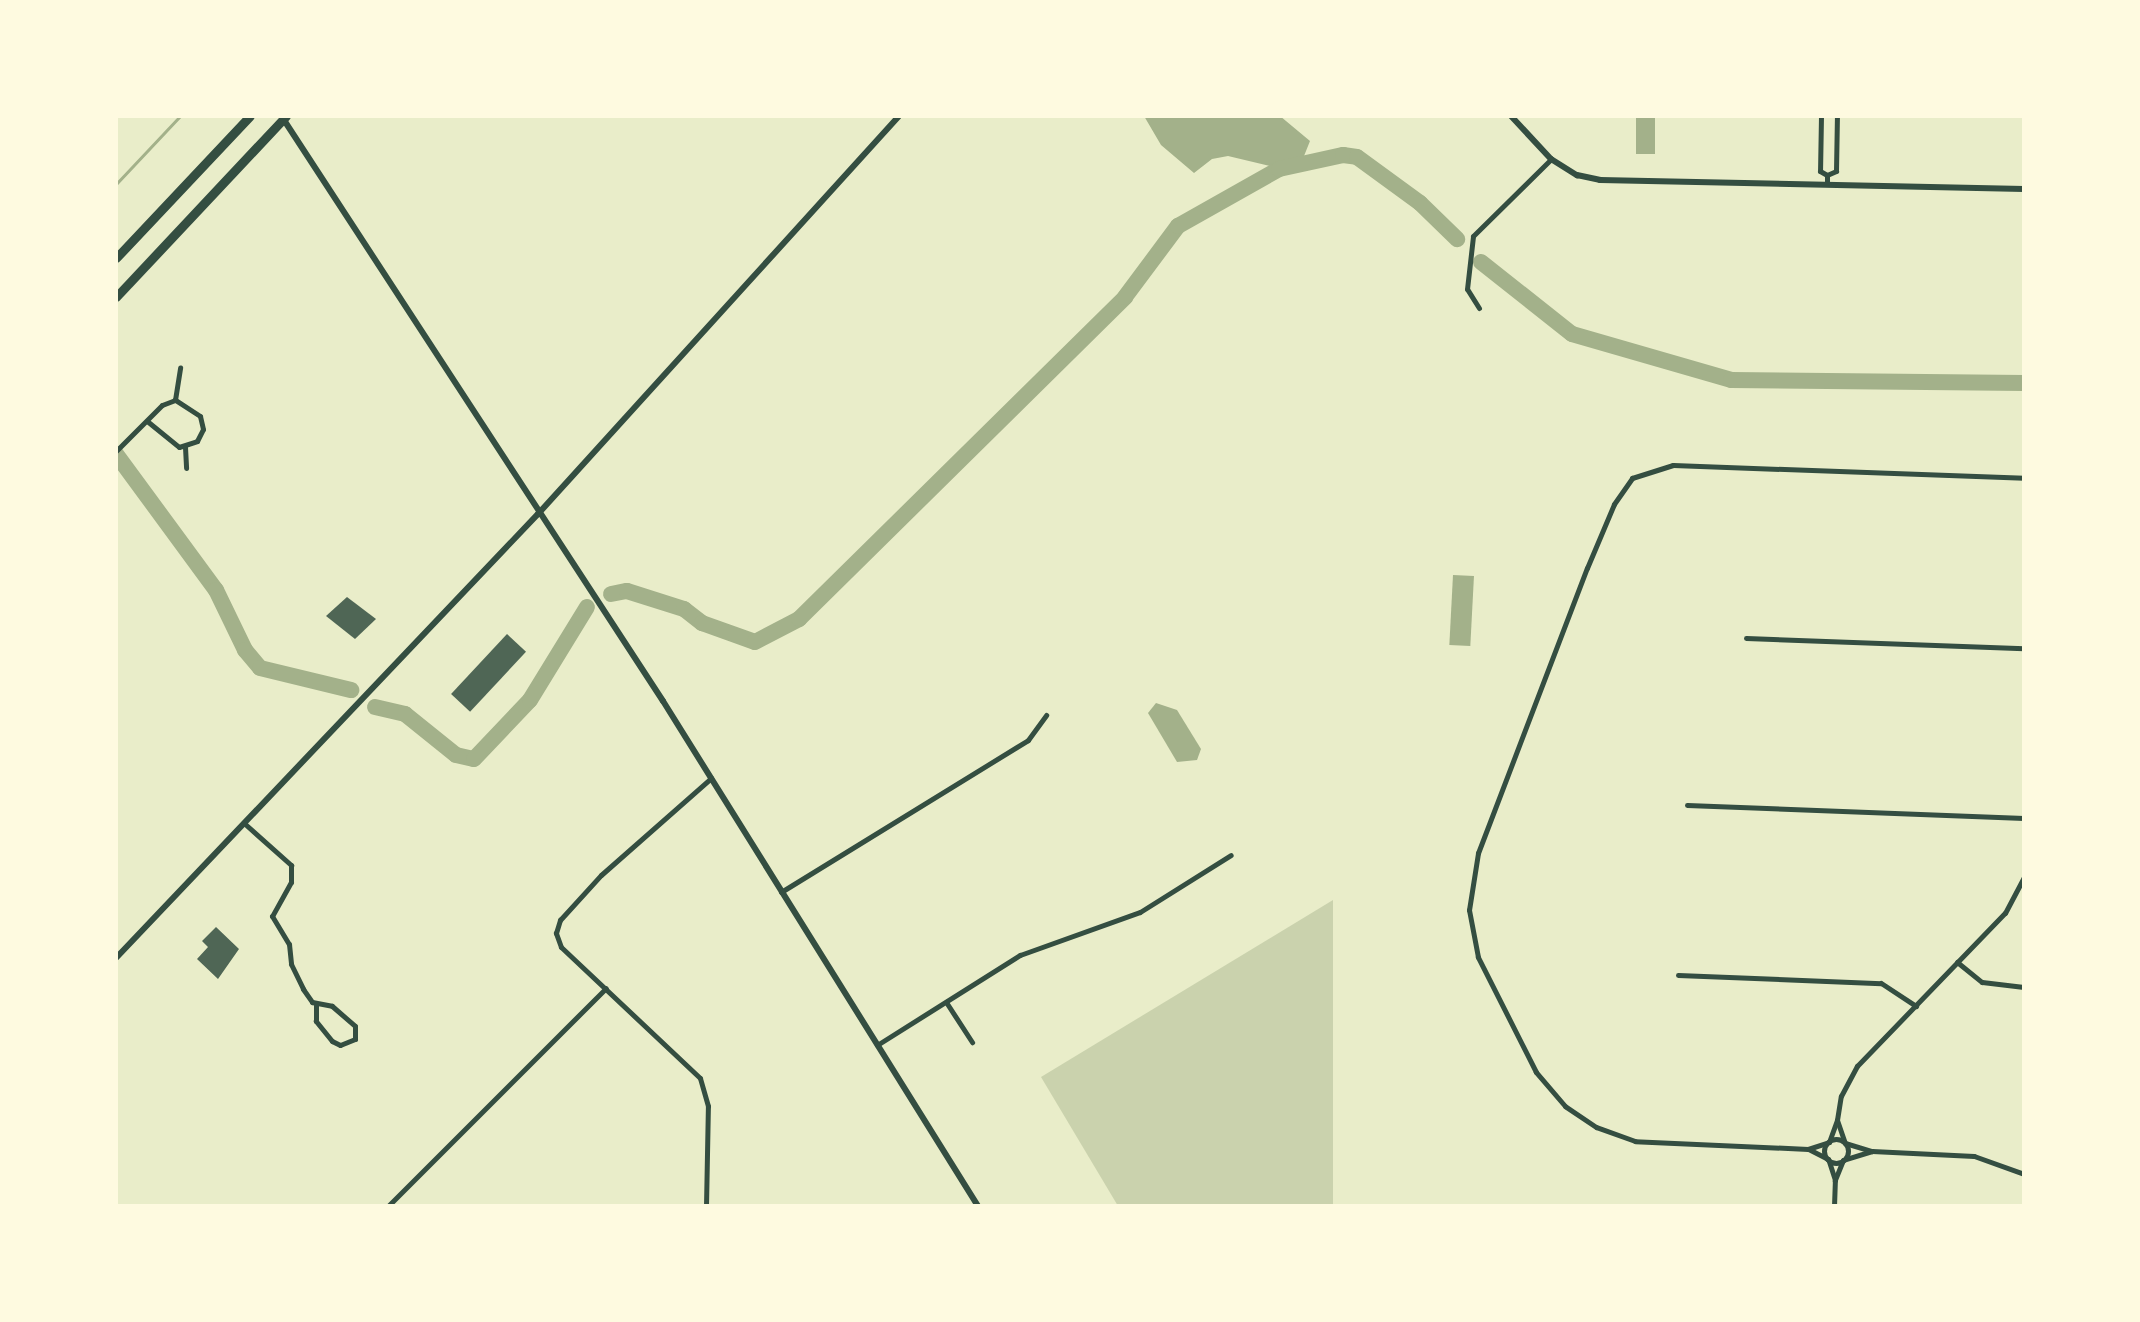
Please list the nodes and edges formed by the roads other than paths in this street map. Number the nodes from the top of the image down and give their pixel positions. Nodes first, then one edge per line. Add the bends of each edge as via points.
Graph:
1 (250, 116) edge
2 (284, 116) edge
3 (899, 116) edge
4 (1511, 116) edge
5 (1821, 116) edge
6 (1837, 116) edge
7 (1551, 159) junction
8 (1827, 175) junction
9 (1827, 184) junction
10 (2024, 189) edge
11 (116, 258) edge
12 (116, 297) edge
13 (1479, 308) dead end
14 (180, 367) dead end
15 (175, 400) junction
16 (147, 421) junction
17 (185, 447) junction
18 (116, 451) edge
19 (186, 468) dead end
20 (2024, 478) edge
21 (538, 514) junction
22 (1746, 638) dead end
23 (2024, 648) edge
24 (1046, 715) dead end
25 (711, 778) junction
26 (1687, 805) dead end
27 (2024, 818) edge
28 (245, 824) junction
29 (1231, 855) dead end
30 (2024, 877) edge
31 (781, 892) junction
32 (116, 958) edge
33 (1957, 962) junction
34 (1678, 975) dead end
35 (2024, 987) edge
36 (606, 988) junction
37 (946, 1002) junction
38 (316, 1005) junction
39 (1916, 1006) junction
40 (972, 1042) dead end
41 (877, 1045) junction
42 (1837, 1120) junction
43 (1829, 1142) junction
44 (1845, 1143) junction
45 (1808, 1149) junction
46 (1872, 1151) junction
47 (1828, 1159) junction
48 (1843, 1160) junction
49 (2024, 1174) edge
50 (1835, 1180) junction
51 (388, 1206) edge
52 (706, 1206) edge
53 (978, 1206) edge
54 (1834, 1206) edge

1 - 11 highway
2 - 12 highway
2 - 21 street
3 - 21 street
4 - 7 street
5 - 8 street via 1820,171
6 - 8 street via 1836,171
7 - 9 street via 1600,180
7 - 13 street via 1473,236 1467,289
8 - 9 street
9 - 10 street
14 - 15 street
15 - 16 street
15 - 17 street via 187,404 202,422 197,441
16 - 17 street via 172,444
16 - 18 street
17 - 19 street
20 - 45 street via 1673,465 1632,478 1603,530 1481,841 1469,897 1478,957 1536,1072 1565,1106 1610,1133 1648,1143
21 - 25 street
21 - 28 street
22 - 23 street
24 - 31 street via 1028,740
25 - 31 street
25 - 36 street via 606,870 558,924 561,947
26 - 27 street
28 - 32 street
28 - 38 street via 291,865 291,882 272,916 289,944 291,964 303,989
29 - 37 street via 1140,912 1030,950
30 - 33 street via 2005,913
31 - 41 street
33 - 35 street via 1982,982
33 - 39 street
34 - 39 street via 1881,983
36 - 51 street
36 - 52 street via 690,1065 703,1086 708,1115
37 - 40 street
37 - 41 street
38 - 38 street via 316,1021 332,1041 340,1045 355,1039 355,1026 332,1006
39 - 42 street via 1852,1073
41 - 53 street
42 - 43 street
42 - 44 street
43 - 44 street
43 - 45 street
43 - 47 street
44 - 46 street
44 - 48 street
45 - 47 street
46 - 48 street
46 - 49 street via 1974,1156
47 - 48 street
47 - 50 street
48 - 50 street
50 - 54 street

